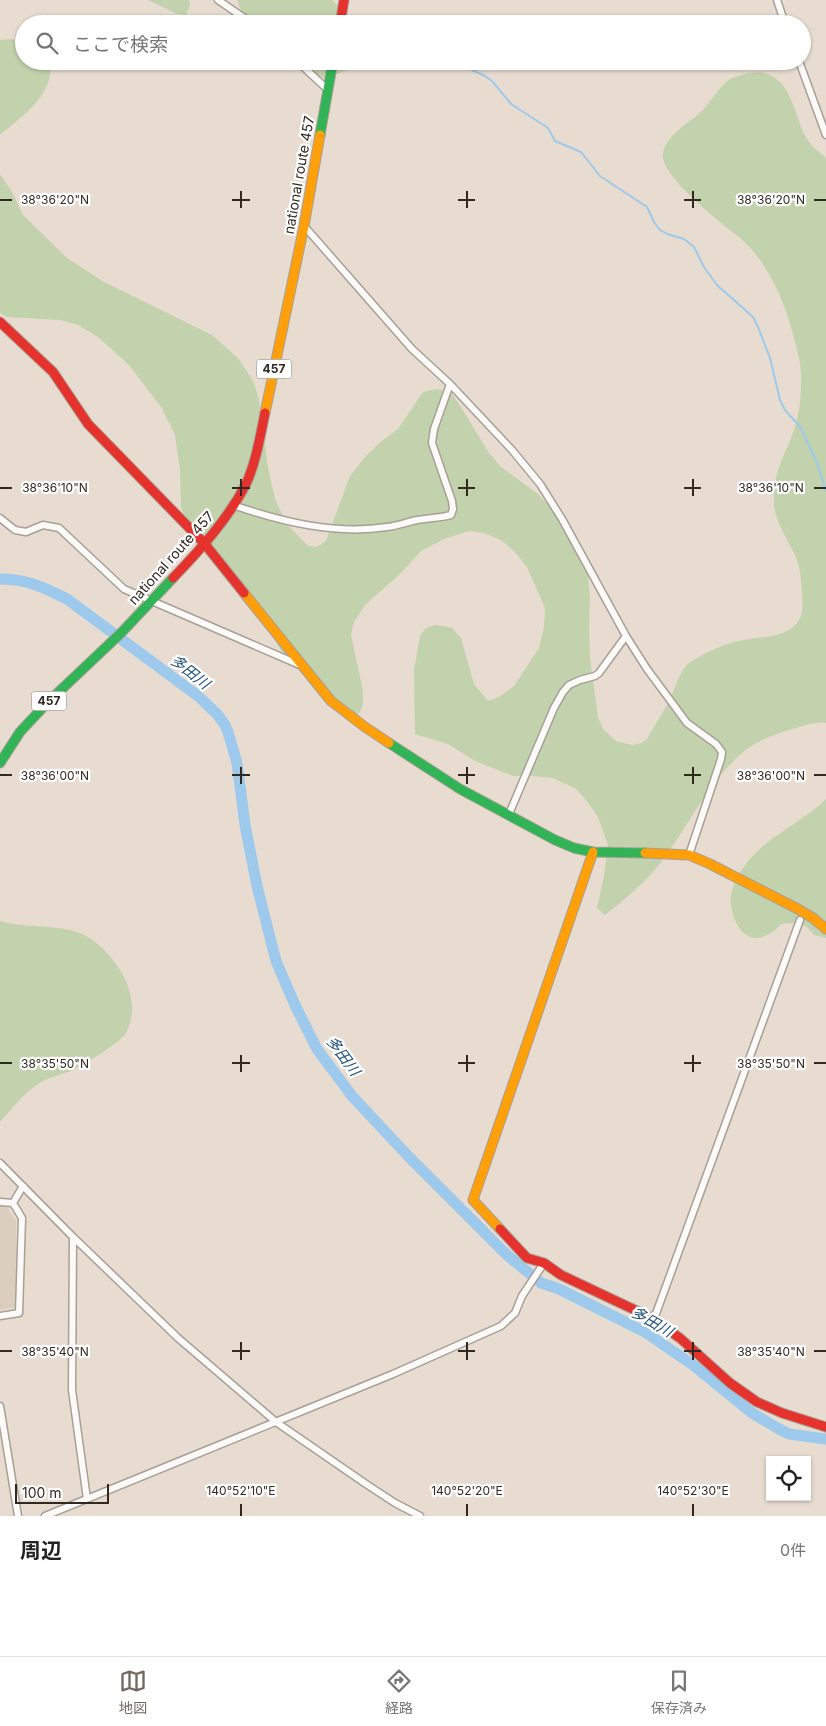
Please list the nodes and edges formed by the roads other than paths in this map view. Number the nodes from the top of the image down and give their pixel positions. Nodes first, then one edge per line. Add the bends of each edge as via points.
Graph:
1 (218, 0) edge
2 (344, 0) edge
3 (777, 0) edge
4 (240, 15) edge
5 (342, 15) edge
6 (782, 15) edge
7 (307, 70) edge
8 (331, 70) edge
9 (802, 70) edge
10 (328, 90) junction
11 (826, 135) edge
12 (304, 226) junction
13 (0, 322) edge
14 (450, 384) junction
15 (233, 505) junction
16 (0, 518) edge
17 (204, 543) junction
18 (151, 601) junction
19 (626, 636) junction
20 (304, 667) junction
21 (0, 763) edge
22 (508, 814) junction
23 (593, 852) junction
24 (689, 855) junction
25 (800, 920) dead end
26 (826, 929) edge
27 (0, 1163) edge
28 (23, 1186) junction
29 (0, 1202) edge
30 (13, 1203) junction
31 (73, 1238) junction
32 (544, 1263) junction
33 (0, 1316) edge
34 (654, 1320) junction
35 (0, 1410) edge
36 (276, 1422) junction
37 (826, 1427) edge
38 (87, 1499) junction
39 (18, 1516) edge
40 (45, 1516) edge
41 (420, 1516) edge

1 - 4 street
2 - 5 main road
3 - 6 street
7 - 10 street
8 - 10 main road, national route 457 / 457
9 - 11 street
10 - 12 main road, national route 457 / 457
12 - 14 street via 412,349
12 - 15 main road, national route 457 / 457 via 257,452 246,483
13 - 17 main road via 53,372 88,424
14 - 15 street via 432,443 452,501 451,515 388,528 339,529 303,524
14 - 19 street via 512,450 549,497
15 - 17 main road, national route 457 / 457
16 - 18 street via 15,530 26,532 43,525 59,528 124,589
17 - 18 main road, national route 457 / 457
17 - 20 main road
18 - 20 street
18 - 21 main road, national route 457 / 457 via 26,725
19 - 22 street via 595,676 569,684 563,692
19 - 24 street via 687,723 722,752
20 - 22 main road via 331,701 365,727 460,789
22 - 23 main road via 555,840
23 - 24 main road
23 - 32 main road via 473,1200 527,1258
24 - 26 main road via 798,909
25 - 34 street
27 - 28 street
28 - 30 street
28 - 31 street
29 - 30 street
30 - 33 street via 22,1218 19,1313
31 - 36 street via 178,1338
31 - 38 street via 72,1390
32 - 34 main road via 561,1275
32 - 36 street via 515,1313 501,1326
34 - 37 main road via 757,1402
35 - 39 street
36 - 38 street
36 - 41 street via 395,1503
38 - 40 street

